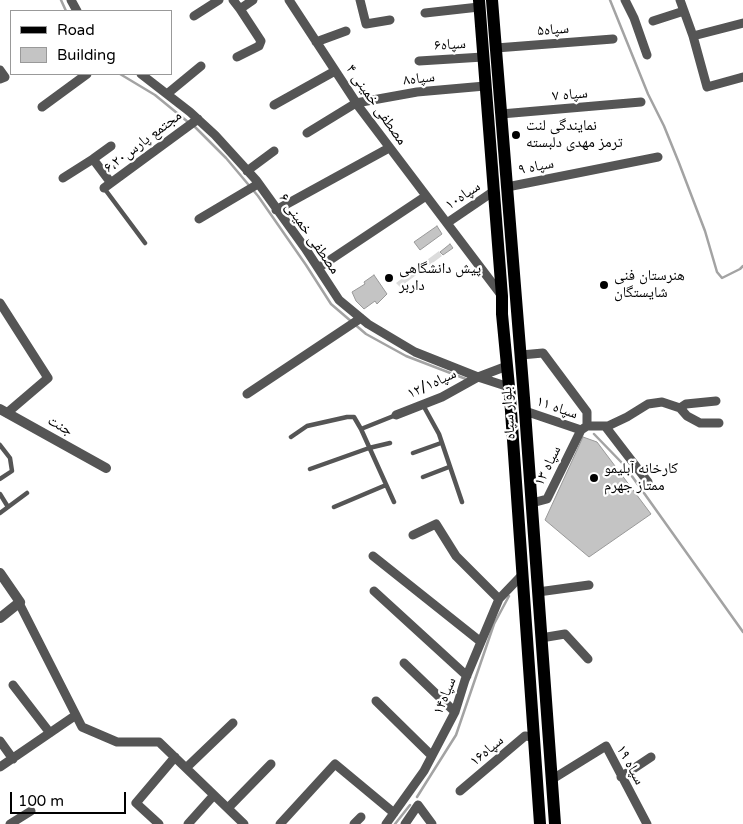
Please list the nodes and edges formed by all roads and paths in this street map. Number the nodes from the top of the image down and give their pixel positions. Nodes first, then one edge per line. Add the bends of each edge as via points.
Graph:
1 (219, 0) edge
2 (232, 0) edge
3 (253, 0) edge
4 (289, 0) edge
5 (360, 0) edge
6 (492, 0) edge
7 (625, 0) edge
8 (680, 0) edge
9 (479, 4) edge
10 (240, 9) junction
11 (684, 11) junction
12 (425, 13) dead end
13 (194, 16) dead end
14 (390, 20) dead end
15 (653, 22) dead end
16 (743, 23) edge
17 (346, 31) dead end
18 (693, 36) junction
19 (613, 39) dead end
20 (316, 42) junction
21 (496, 48) junction
22 (646, 55) dead end
23 (237, 57) dead end
24 (483, 57) junction
25 (419, 60) dead end
26 (201, 66) dead end
27 (0, 70) edge
28 (335, 71) junction
29 (86, 75) edge
30 (142, 75) edge
31 (743, 77) edge
32 (0, 79) edge
33 (485, 86) junction
34 (167, 94) junction
35 (641, 102) dead end
36 (356, 103) junction
37 (274, 105) dead end
38 (42, 107) dead end
39 (501, 114) junction
40 (198, 119) junction
41 (307, 133) dead end
42 (111, 146) dead end
43 (389, 148) junction
44 (274, 152) dead end
45 (658, 157) dead end
46 (93, 159) junction
47 (247, 171) junction
48 (64, 178) dead end
49 (258, 184) junction
50 (107, 186) junction
51 (507, 187) junction
52 (494, 191) junction
53 (426, 196) junction
54 (276, 210) junction
55 (200, 218) dead end
56 (447, 223) junction
57 (145, 243) dead end
58 (318, 268) junction
59 (502, 296) junction
60 (516, 297) junction
61 (0, 303) edge
62 (361, 318) junction
63 (521, 355) junction
64 (507, 366) junction
65 (478, 377) junction
66 (509, 386) junction
67 (247, 394) dead end
68 (716, 402) dead end
69 (423, 405) junction
70 (680, 408) junction
71 (3, 411) edge
72 (525, 412) junction
73 (396, 414) joint
74 (719, 423) dead end
75 (605, 426) junction
76 (584, 428) junction
77 (361, 429) junction
78 (291, 437) dead end
79 (390, 443) dead end
80 (441, 443) junction
81 (0, 445) edge
82 (369, 448) junction
83 (413, 453) dead end
84 (449, 467) junction
85 (106, 468) dead end
86 (310, 469) dead end
87 (424, 477) dead end
88 (0, 479) edge
89 (648, 482) dead end
90 (386, 485) junction
91 (27, 493) dead end
92 (0, 494) edge
93 (394, 502) dead end
94 (462, 502) dead end
95 (532, 503) junction
96 (8, 507) junction
97 (334, 507) dead end
98 (0, 513) edge
99 (413, 535) dead end
100 (373, 556) dead end
101 (0, 573) edge
102 (522, 575) junction
103 (589, 585) dead end
104 (374, 591) dead end
105 (538, 592) junction
106 (499, 600) junction
107 (19, 603) junction
108 (0, 618) edge
109 (541, 638) junction
110 (481, 642) junction
111 (588, 659) dead end
112 (404, 663) dead end
113 (468, 676) junction
114 (13, 685) dead end
115 (376, 701) dead end
116 (455, 712) junction
117 (76, 715) junction
118 (233, 723) dead end
119 (50, 733) junction
120 (534, 737) junction
121 (0, 741) edge
122 (431, 755) junction
123 (175, 757) junction
124 (652, 757) dead end
125 (13, 759) junction
126 (271, 764) dead end
127 (0, 767) edge
128 (186, 768) junction
129 (621, 777) junction
130 (551, 780) junction
131 (460, 791) dead end
132 (214, 795) junction
133 (407, 796) junction
134 (418, 805) junction
135 (228, 808) junction
136 (31, 811) dead end
137 (394, 812) junction
138 (361, 817) dead end
139 (10, 824) edge
140 (159, 824) edge
141 (188, 824) edge
142 (244, 824) edge
143 (280, 824) edge
144 (354, 824) edge
145 (386, 824) edge
146 (405, 824) edge
147 (432, 824) edge
148 (540, 824) edge
149 (555, 824) edge
150 (647, 824) edge

1 - 13 street
2 - 10 street
3 - 10 street
4 - 20 street, مصطفی خمینی ۴
5 - 14 street via 366,24
6 - 21 main road, بلوار سپاه
7 - 22 street
8 - 11 street
9 - 12 street
9 - 24 main road, بلوار سپاه
10 - 23 street via 260,40 259,46
11 - 15 street
11 - 18 street
16 - 18 street
17 - 20 street
18 - 31 street via 707,87
19 - 21 street, سپاه۵
20 - 28 street, مصطفی خمینی ۴
21 - 39 main road, بلوار سپاه
24 - 25 street, سپاه۶
24 - 33 main road, بلوار سپاه
26 - 34 street
27 - 32 street via 4,77
28 - 36 street, مصطفی خمینی ۴
28 - 37 street
29 - 38 street
30 - 34 street, مصطفی خمینی ۶
33 - 36 street, سپاه۸ via 417,92
33 - 52 main road, بلوار سپاه
34 - 40 street, مصطفی خمینی ۶
35 - 39 street, سپاه ۷
36 - 41 street
36 - 43 street, مصطفی خمینی ۴
39 - 51 main road, بلوار سپاه
40 - 47 street, مصطفی خمینی ۶
40 - 50 street, ۶،مجتمع پارس۲۰
42 - 46 street
43 - 53 street, مصطفی خمینی ۴
43 - 54 street
44 - 47 street
45 - 51 street, سپاه ۹
46 - 48 street
46 - 50 street
47 - 49 street, مصطفی خمینی ۶
49 - 54 street, مصطفی خمینی ۶
49 - 55 street
50 - 57 lane
51 - 60 main road, بلوار سپاه
52 - 56 street, سپاه۱۰
52 - 59 main road, بلوار سپاه
53 - 56 street, مصطفی خمینی ۴
53 - 58 street
54 - 58 street, مصطفی خمینی ۶
56 - 59 street, مصطفی خمینی ۴
58 - 62 street, مصطفی خمینی ۶ via 339,300
59 - 60 main road
59 - 64 main road, بلوار سپاه
60 - 63 main road, بلوار سپاه
61 - 71 street via 48,378
62 - 65 street, مصطفی خمینی ۶ via 415,352
62 - 67 street
63 - 72 main road, بلوار سپاه
63 - 76 street via 543,353 587,412
64 - 65 street, سپاه۱۲/۱
64 - 66 main road, بلوار سپاه
65 - 66 street, سپاه۱۲/۱
65 - 69 street, سپاه۱۲/۱
66 - 102 main road, بلوار سپاه
68 - 70 street via 686,404
69 - 73 street, سپاه۱۲/۱
69 - 80 lane
70 - 74 street via 700,424
70 - 75 street via 662,402 648,404
71 - 85 street, جنت
72 - 76 street, سپاه ۱۱
72 - 95 main road, بلوار سپاه
73 - 77 lane
75 - 76 street, سپاه ۱۱
75 - 89 street
76 - 95 street, سپاه ۱۳ via 548,499
77 - 78 lane via 354,418 347,417 307,426
77 - 82 lane
79 - 82 lane
80 - 83 lane
80 - 84 lane
81 - 88 lane via 10,458 12,471
82 - 86 lane
82 - 90 lane
84 - 87 lane
84 - 94 lane
90 - 93 lane
90 - 97 lane
91 - 96 lane
92 - 96 lane
95 - 105 main road, بلوار سپاه
96 - 98 lane
99 - 106 street via 436,524 456,556
100 - 110 street
101 - 107 street
102 - 106 street, سپاه۱۴
102 - 120 main road, بلوار سپاه
103 - 105 street
104 - 113 street
105 - 109 main road, بلوار سپاه
106 - 110 street, سپاه۱۴
107 - 108 street
107 - 117 street
109 - 111 street via 565,634
109 - 130 main road, بلوار سپاه
110 - 113 street, سپاه۱۴
112 - 116 street
113 - 116 street, سپاه۱۴
114 - 119 street
115 - 122 street
116 - 122 street, سپاه۱۴
117 - 119 street
117 - 123 street via 82,727 117,742 159,742
118 - 128 street
119 - 125 street
120 - 131 street, سپاه۱۶ via 525,736
120 - 148 main road, بلوار سپاه
121 - 125 street
122 - 133 street, سپاه۱۴
123 - 128 street
123 - 140 street via 136,803
124 - 129 street
125 - 127 street
126 - 135 street
128 - 132 street
129 - 130 street, سپاه ۱۹ via 606,746
129 - 150 street, سپاه ۱۹
130 - 149 main road, بلوار سپاه
132 - 135 street
132 - 141 street
133 - 134 street
133 - 137 street, سپاه۱۴
134 - 146 street
134 - 147 street
135 - 142 street
136 - 139 street
137 - 143 street via 335,764
137 - 145 street, سپاه۱۴
138 - 144 street

